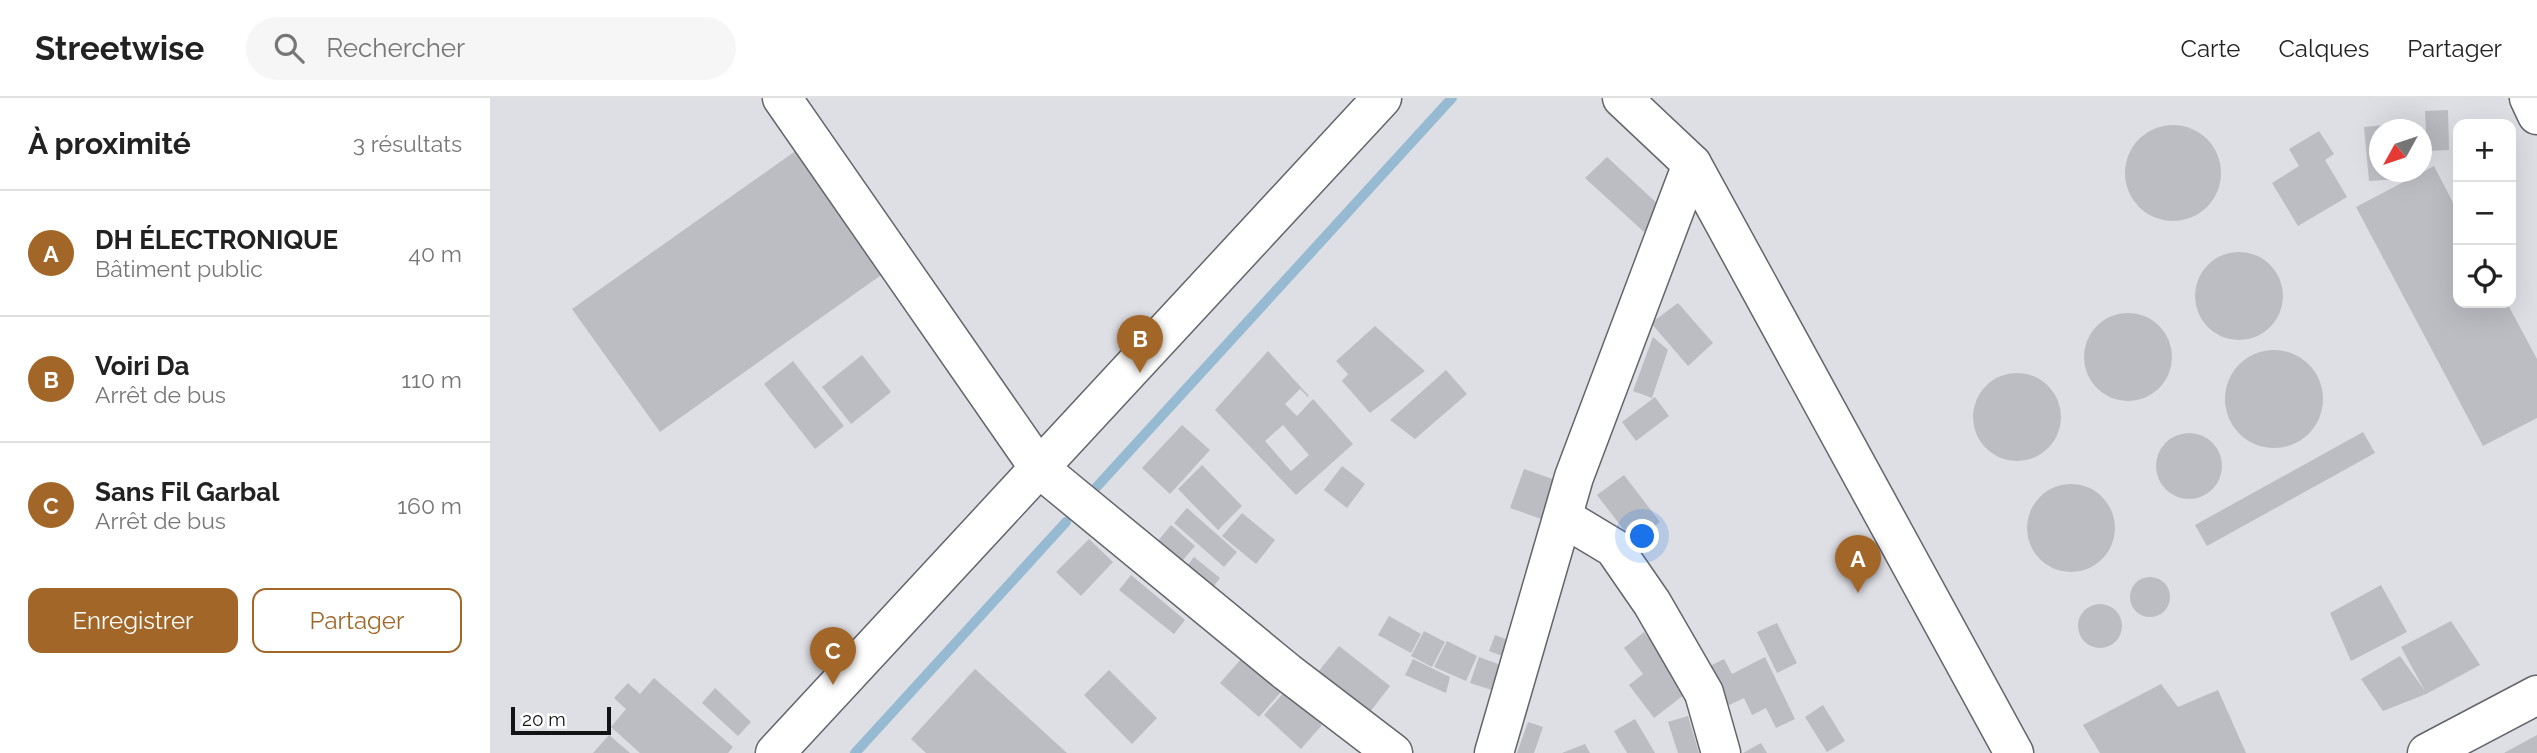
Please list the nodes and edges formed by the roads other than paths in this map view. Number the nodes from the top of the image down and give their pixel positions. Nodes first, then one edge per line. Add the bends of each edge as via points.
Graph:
1 (782, 98) edge
2 (1382, 98) edge
3 (1622, 98) edge
4 (2529, 98) edge
5 (2537, 115) edge
6 (1692, 164) junction
7 (1039, 468) junction
8 (1564, 517) junction
9 (2537, 695) edge
10 (775, 753) edge
11 (1393, 753) edge
12 (1494, 753) edge
13 (1721, 753) edge
14 (2014, 753) edge
15 (2427, 753) edge

1 - 7 street
2 - 7 street
3 - 6 street
4 - 5 street
6 - 8 street via 1574,477
6 - 14 street
7 - 10 street
7 - 11 street
8 - 12 street
8 - 13 street via 1614,548 1652,603 1704,693
9 - 15 street

